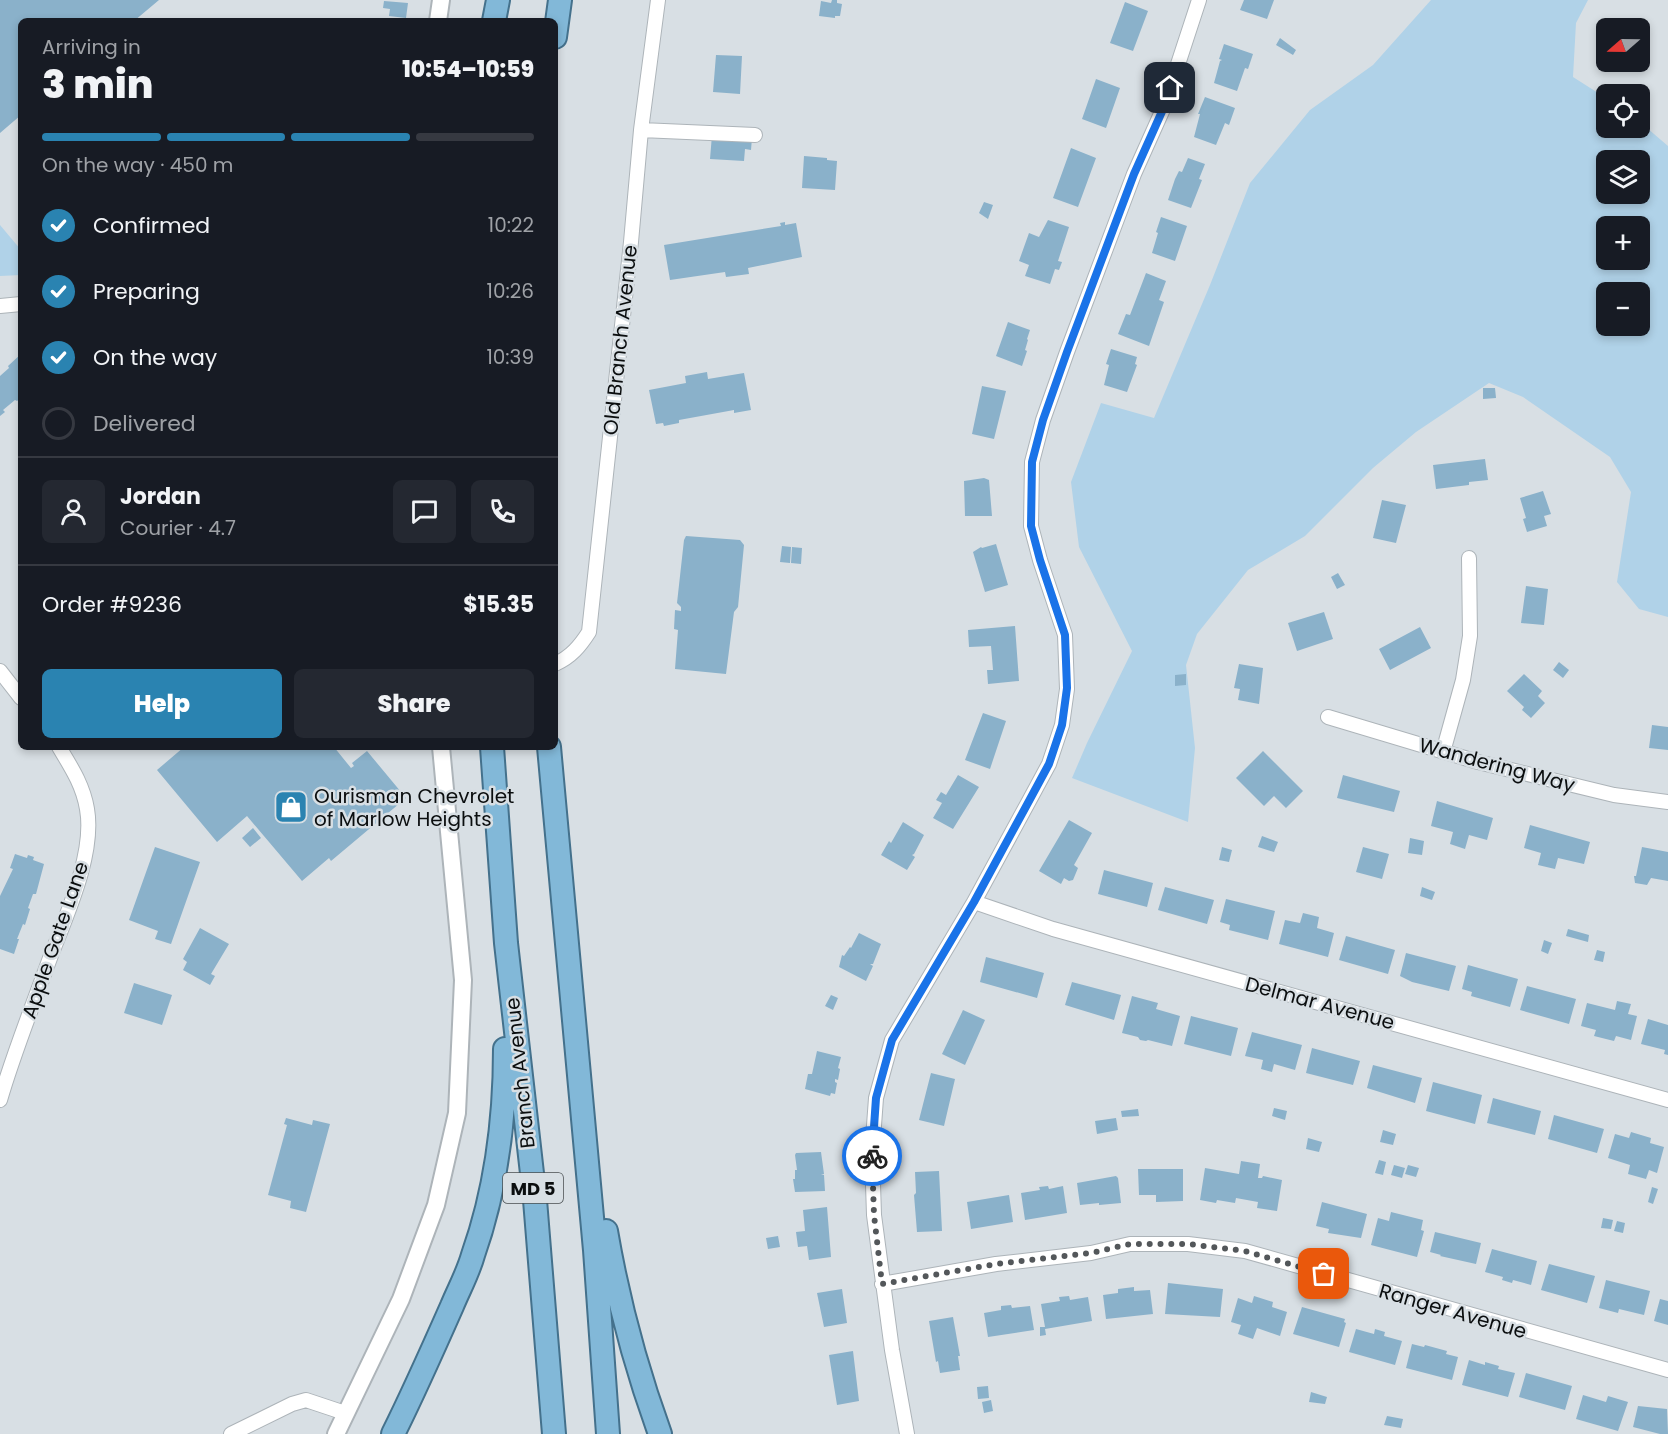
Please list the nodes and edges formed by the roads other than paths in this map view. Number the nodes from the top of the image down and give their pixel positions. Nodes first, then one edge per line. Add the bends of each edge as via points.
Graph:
1 (441, 0) edge
2 (498, 0) edge
3 (560, 0) edge
4 (658, 0) edge
5 (1199, 0) edge
6 (438, 18) edge
7 (495, 18) edge
8 (558, 18) edge
9 (640, 130) junction
10 (755, 135) dead end
11 (18, 304) edge
12 (0, 306) edge
13 (1468, 558) dead end
14 (558, 663) edge
15 (0, 671) edge
16 (18, 694) edge
17 (1328, 717) dead end
18 (61, 750) edge
19 (441, 750) edge
20 (492, 750) edge
21 (549, 750) edge
22 (1443, 752) junction
23 (1668, 802) edge
24 (974, 902) junction
25 (506, 943) junction
26 (578, 1052) junction
27 (0, 1100) edge
28 (1668, 1100) edge
29 (882, 1284) junction
30 (1668, 1371) edge
31 (345, 1413) junction
32 (231, 1434) edge
33 (336, 1434) edge
34 (393, 1434) edge
35 (554, 1434) edge
36 (608, 1434) edge
37 (660, 1434) edge
38 (907, 1434) edge

1 - 6 street
2 - 7 highway
3 - 8 highway
4 - 9 street, Old Branch Avenue
5 - 24 street via 1164,107 1134,174 1067,352 1032,462 1031,526 1065,635 1067,688 1062,725 1049,764
9 - 10 street
9 - 14 street, Old Branch Avenue via 589,632 581,645
11 - 12 street
13 - 22 street via 1470,636 1463,680
15 - 16 street
17 - 22 street, Wandering Way
18 - 27 street, Apple Gate Lane via 79,780 87,811 86,853
19 - 31 street via 463,980 457,1113 436,1205 401,1299
20 - 25 highway, Branch Avenue / MD 5
21 - 26 highway, MD 5
22 - 23 street, Wandering Way via 1614,795
24 - 28 street, Delmar Avenue via 1053,929
24 - 29 street via 892,1040 876,1098 872,1153 874,1215
25 - 34 highway via 505,1094 489,1197 474,1255
25 - 35 highway, Branch Avenue / MD 5 via 535,1200
26 - 36 highway, MD 5
26 - 37 highway via 617,1293 640,1380
29 - 30 street, Ranger Avenue via 1130,1244 1188,1244 1245,1251
29 - 38 street
31 - 32 street via 306,1400
31 - 33 street

